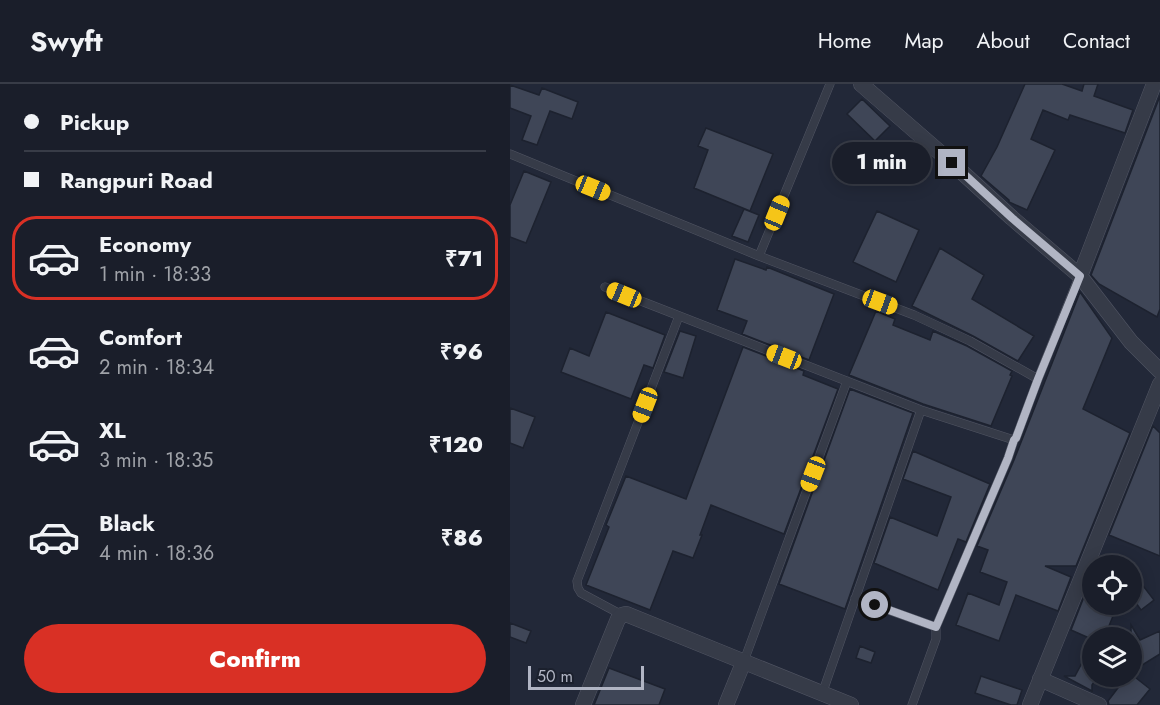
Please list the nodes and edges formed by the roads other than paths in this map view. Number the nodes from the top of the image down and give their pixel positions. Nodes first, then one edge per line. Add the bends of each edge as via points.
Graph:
1 (830, 84) edge
2 (861, 84) edge
3 (1154, 84) edge
4 (510, 154) edge
5 (759, 256) junction
6 (1080, 276) junction
7 (605, 287) dead end
8 (679, 316) junction
9 (1160, 371) edge
10 (1038, 379) junction
11 (847, 381) junction
12 (1160, 384) edge
13 (921, 410) junction
14 (1014, 440) junction
15 (855, 598) junction
16 (622, 615) junction
17 (936, 627) junction
18 (744, 661) junction
19 (1040, 679) junction
20 (819, 699) edge
21 (583, 705) edge
22 (726, 705) edge
23 (851, 705) edge
24 (912, 705) edge
25 (1030, 705) edge
26 (1099, 705) edge

1 - 5 lane
2 - 6 street
3 - 6 street
4 - 5 lane
5 - 10 lane via 914,315
6 - 9 street via 1131,342
6 - 10 lane
7 - 8 lane
8 - 11 lane
8 - 16 lane via 577,580 580,593
10 - 14 lane
11 - 13 lane
11 - 18 lane
12 - 19 street
13 - 14 lane
13 - 15 lane
14 - 17 lane
15 - 17 lane
15 - 20 lane
16 - 18 street via 629,614
16 - 21 street
17 - 24 lane via 936,639
18 - 20 street
18 - 22 street
19 - 25 street
19 - 26 street
20 - 23 street

